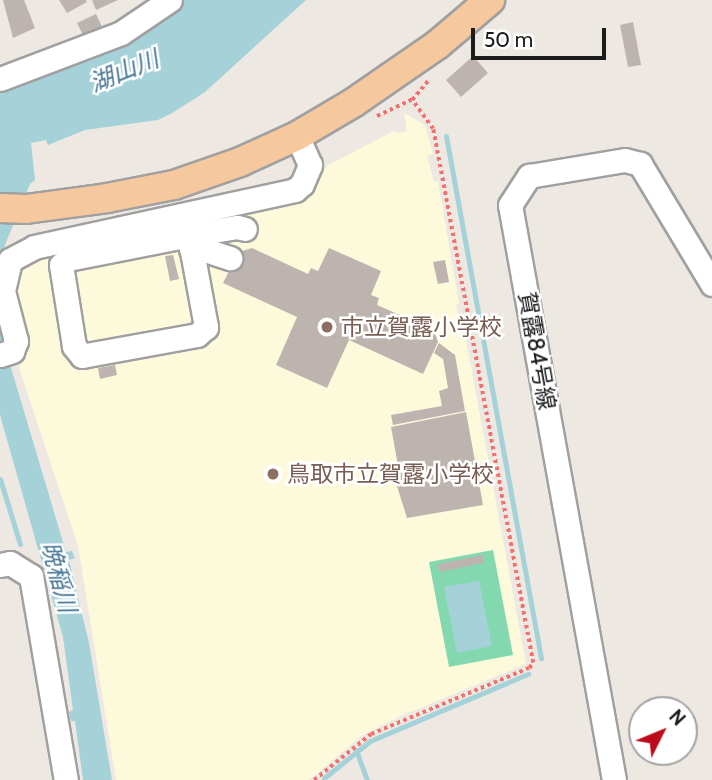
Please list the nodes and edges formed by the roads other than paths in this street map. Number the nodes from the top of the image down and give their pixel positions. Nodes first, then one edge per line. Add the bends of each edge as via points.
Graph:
1 (170, 0) edge
2 (490, 0) edge
3 (0, 79) edge
4 (298, 136) junction
5 (13, 208) edge
6 (245, 229) dead end
7 (154, 232) junction
8 (190, 242) junction
9 (230, 258) dead end
10 (712, 284) edge
11 (6, 353) edge
12 (0, 565) edge
13 (66, 780) edge
14 (614, 780) edge

1 - 3 street via 121,33
2 - 4 main road via 399,72
4 - 5 main road via 174,185
4 - 7 street via 310,165 295,190
6 - 8 street via 237,227
7 - 8 street
7 - 8 street via 61,264 74,346 82,356 197,335 206,327
7 - 11 street via 34,247 10,260 3,290 16,341
8 - 9 street
10 - 14 street, 賀露84号線 via 640,164 625,160 529,176 510,205
12 - 13 street via 10,563 31,576

